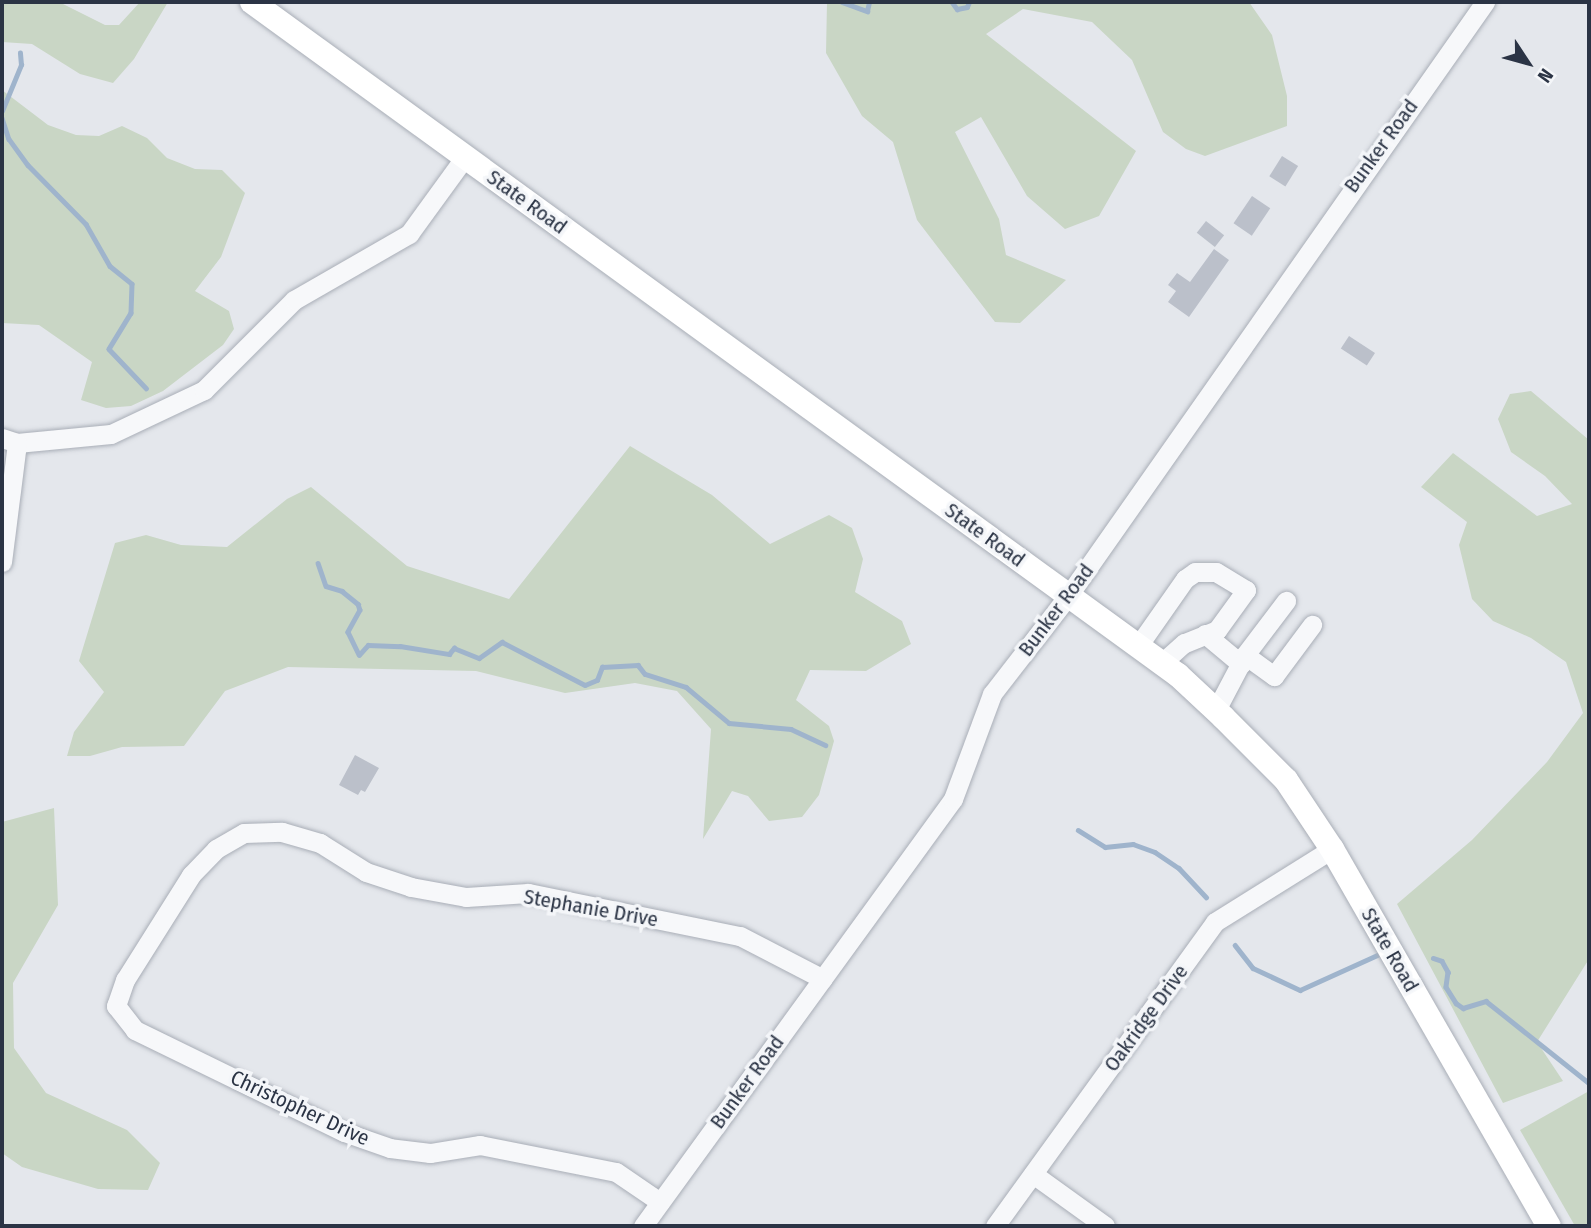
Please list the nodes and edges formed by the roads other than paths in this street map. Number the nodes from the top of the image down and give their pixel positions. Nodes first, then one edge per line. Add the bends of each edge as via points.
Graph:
1 (252, 2) edge
2 (1485, 2) edge
3 (465, 157) junction
4 (9, 441) edge
5 (2, 562) edge
6 (1068, 596) junction
7 (1286, 601) dead end
8 (1312, 625) dead end
9 (1205, 634) junction
10 (1139, 646) junction
11 (1243, 659) junction
12 (1162, 663) junction
13 (1216, 710) junction
14 (1332, 849) junction
15 (823, 979) junction
16 (116, 1006) joint
17 (1029, 1179) junction
18 (660, 1202) junction
19 (643, 1226) edge
20 (995, 1226) edge
21 (1085, 1226) edge
22 (1105, 1226) edge
23 (1549, 1226) edge

1 - 3 main road, State Road
2 - 6 street, Bunker Road
3 - 4 street via 409,234 294,300 204,390 111,434
3 - 6 main road, State Road
4 - 5 street
6 - 10 main road, State Road
6 - 15 street, Bunker Road via 992,694 953,799
7 - 11 street
8 - 11 street via 1274,676
9 - 10 street via 1217,630 1246,590 1216,572 1195,572 1185,579
9 - 11 street
9 - 12 street via 1184,643
10 - 12 main road, State Road
11 - 13 street
12 - 13 main road, State Road
13 - 14 main road, State Road via 1286,780
14 - 17 street, Oakridge Drive via 1215,922
14 - 23 main road, State Road
15 - 16 street, Stephanie Drive via 740,936 528,893 466,897 411,887 366,872 320,844 282,832 244,833 216,849 191,875 125,980
15 - 18 street, Bunker Road
16 - 18 street, Christopher Drive via 135,1030 344,1132 390,1148 430,1153 480,1145 616,1172
17 - 20 street, Oakridge Drive
17 - 21 street
17 - 22 street
18 - 19 street, Bunker Road

